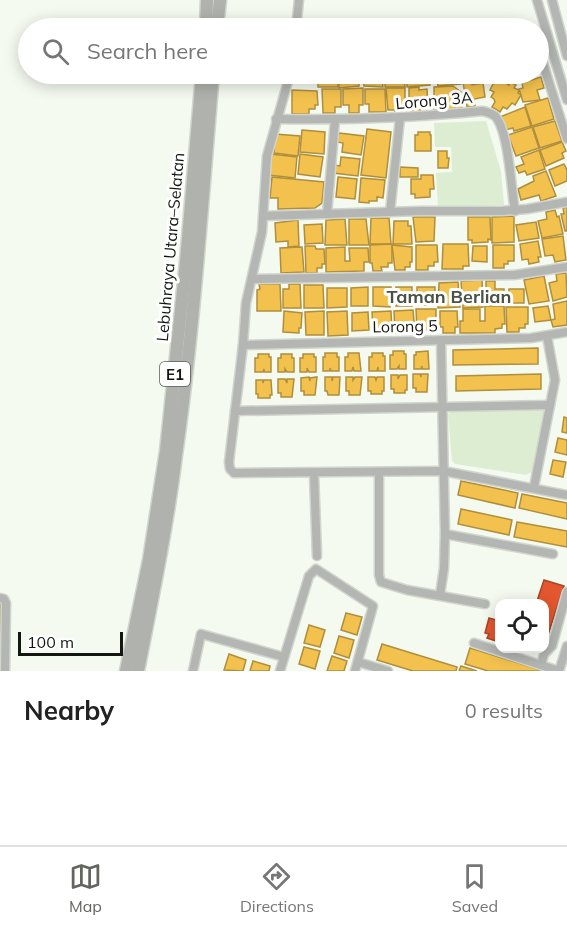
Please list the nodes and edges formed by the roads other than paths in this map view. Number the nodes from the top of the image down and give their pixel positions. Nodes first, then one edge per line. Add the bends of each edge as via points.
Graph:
1 (207, 0) edge
2 (220, 0) edge
3 (299, 0) edge
4 (537, 0) edge
5 (552, 0) edge
6 (206, 18) edge
7 (218, 18) edge
8 (297, 18) edge
9 (540, 18) edge
10 (549, 56) edge
11 (567, 56) edge
12 (549, 83) edge
13 (201, 84) edge
14 (212, 84) edge
15 (287, 84) edge
16 (567, 100) edge
17 (276, 118) junction
18 (400, 118) junction
19 (335, 120) junction
20 (567, 139) edge
21 (567, 202) edge
22 (515, 211) junction
23 (390, 212) junction
24 (327, 214) junction
25 (263, 216) junction
26 (567, 267) edge
27 (252, 279) junction
28 (567, 332) edge
29 (547, 336) junction
30 (441, 340) junction
31 (243, 345) junction
32 (550, 405) junction
33 (443, 406) junction
34 (235, 411) junction
35 (444, 471) junction
36 (380, 473) junction
37 (314, 474) junction
38 (534, 487) junction
39 (567, 495) edge
40 (445, 534) junction
41 (553, 554) dead end
42 (317, 556) dead end
43 (567, 592) edge
44 (440, 595) junction
45 (2, 598) edge
46 (485, 604) dead end
47 (474, 643) dead end
48 (567, 646) edge
49 (284, 657) junction
50 (357, 662) junction
51 (541, 665) junction
52 (5, 671) edge
53 (126, 671) edge
54 (138, 671) edge
55 (192, 671) edge
56 (280, 671) edge
57 (355, 671) edge
58 (388, 671) edge
59 (560, 671) edge

1 - 6 highway
2 - 7 highway
3 - 8 street
4 - 9 street
5 - 11 street
10 - 16 street
12 - 20 street
13 - 53 highway, Lebuhraya Utara–Selatan / E1 via 166,451
14 - 54 highway, Lebuhraya Utara–Selatan / E1 via 178,444
15 - 17 street
17 - 19 street, Lorong 3A
17 - 25 street via 267,156
18 - 19 street, Lorong 3A
18 - 22 street, Lorong 3A via 482,111 494,116 508,154
18 - 23 street
19 - 24 street
21 - 22 street
22 - 23 street
23 - 24 street
24 - 25 street
25 - 27 street
26 - 27 street via 514,274
27 - 31 street
28 - 29 street, Lorong 5
29 - 30 street, Lorong 5
29 - 32 street via 555,374
30 - 31 street, Lorong 5
30 - 33 street
31 - 34 street
32 - 33 street
32 - 38 street
33 - 34 street
33 - 35 street
34 - 37 street via 229,462 232,472
35 - 36 street
35 - 38 street
35 - 40 street
36 - 37 street
36 - 44 street via 381,582
37 - 42 street
38 - 39 street
40 - 41 street
40 - 44 street
43 - 51 street via 552,646
44 - 46 street
45 - 52 street via 6,603
47 - 51 street
48 - 59 street
49 - 50 street via 309,576 313,570 319,570 371,604 373,609
49 - 55 street via 201,634
49 - 56 street
50 - 57 street
50 - 58 street
51 - 59 street

